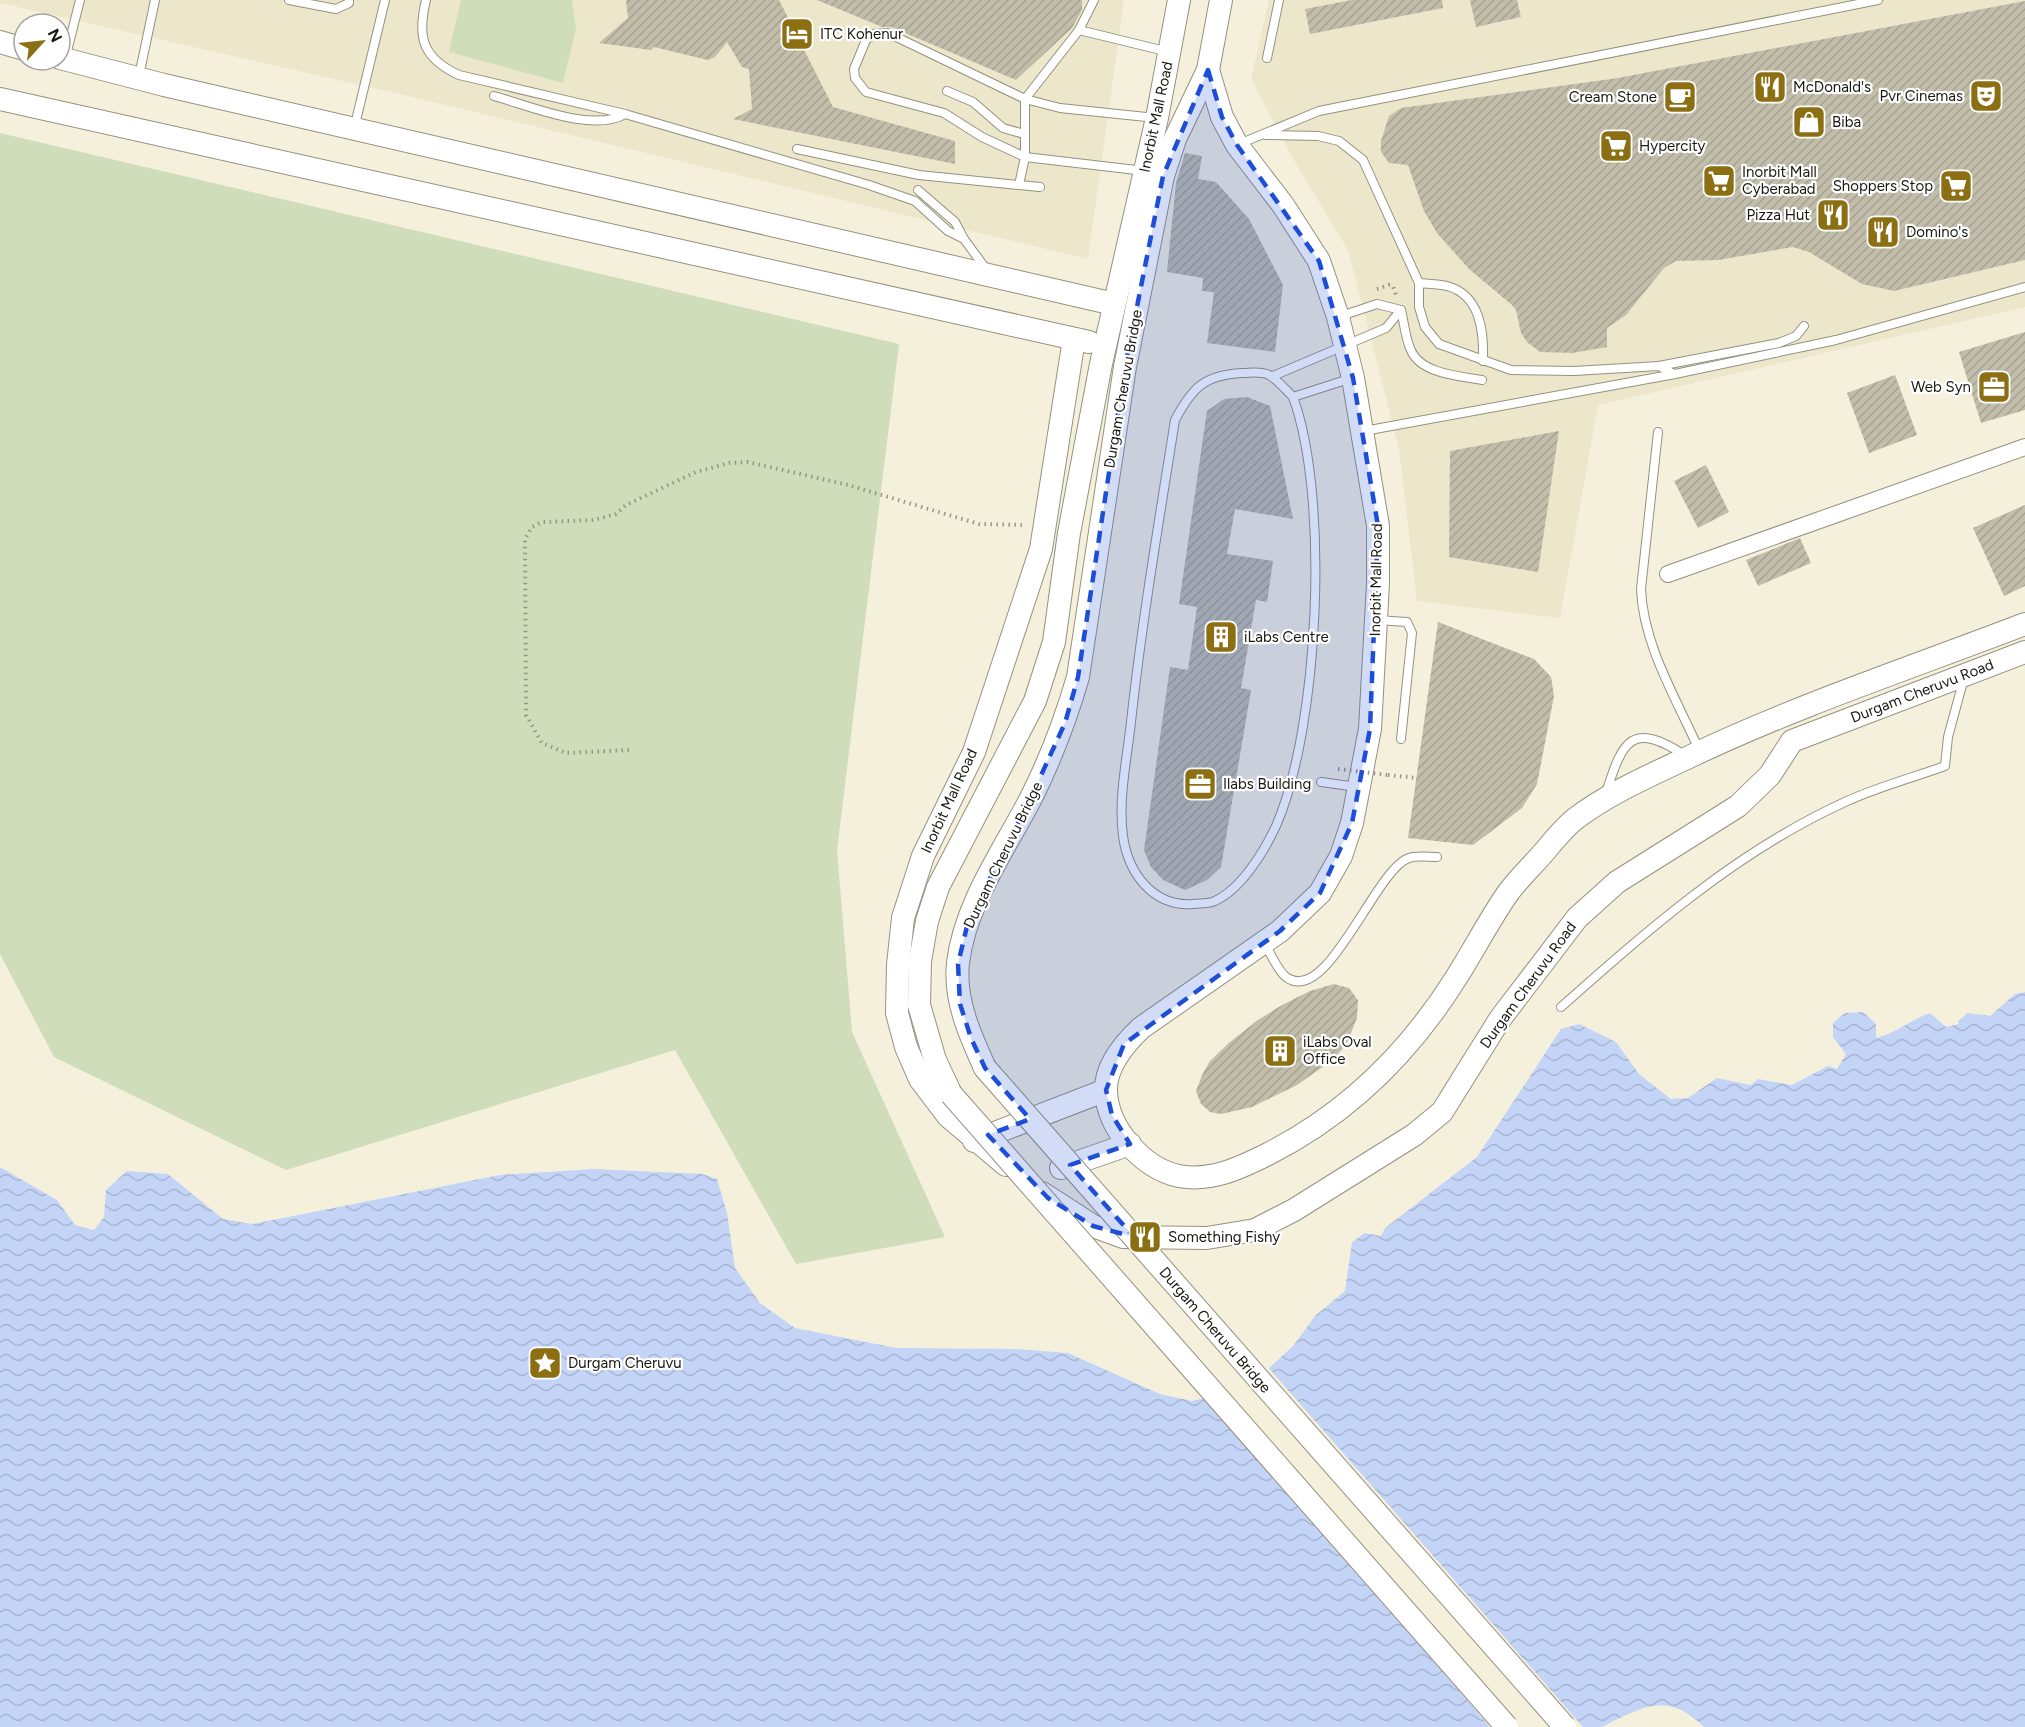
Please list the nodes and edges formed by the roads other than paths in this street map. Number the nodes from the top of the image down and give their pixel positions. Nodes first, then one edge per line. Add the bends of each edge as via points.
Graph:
1 (80, 0) edge
2 (155, 0) edge
3 (289, 0) edge
4 (349, 0) edge
5 (385, 0) edge
6 (426, 0) edge
7 (1094, 0) edge
8 (1179, 0) edge
9 (1221, 0) edge
10 (1280, 0) edge
11 (1878, 0) edge
12 (72, 26) edge
13 (1079, 30) junction
14 (1169, 52) junction
15 (1266, 58) dead end
16 (72, 62) edge
17 (1208, 70) junction
18 (138, 78) junction
19 (947, 91) dead end
20 (494, 96) dead end
21 (0, 99) edge
22 (1025, 99) junction
23 (626, 114) junction
24 (1157, 118) junction
25 (354, 129) junction
26 (1024, 134) junction
27 (1263, 134) junction
28 (1237, 145) junction
29 (797, 149) dead end
30 (1024, 157) junction
31 (1145, 171) junction
32 (919, 175) junction
33 (1019, 185) junction
34 (1040, 187) dead end
35 (918, 190) junction
36 (915, 201) junction
37 (1130, 234) joint
38 (964, 239) junction
39 (992, 276) junction
40 (1419, 283) junction
41 (2025, 287) edge
42 (1114, 304) junction
43 (1401, 310) junction
44 (1338, 317) junction
45 (1804, 326) dead end
46 (1074, 339) junction
47 (1344, 344) junction
48 (1105, 346) junction
49 (1482, 361) junction
50 (1655, 366) junction
51 (1675, 374) junction
52 (1273, 376) junction
53 (1353, 378) junction
54 (1482, 380) dead end
55 (1293, 397) junction
56 (1363, 431) junction
57 (1658, 432) dead end
58 (2025, 447) edge
59 (1668, 574) dead end
60 (1377, 620) junction
61 (2025, 624) edge
62 (2025, 652) edge
63 (1964, 675) junction
64 (1401, 738) dead end
65 (1694, 754) junction
66 (1321, 782) dead end
67 (1361, 787) junction
68 (1603, 802) junction
69 (1437, 857) dead end
70 (1264, 942) junction
71 (1560, 1007) dead end
72 (1106, 1090) junction
73 (974, 1141) junction
74 (1130, 1144) junction
75 (1060, 1168) dead end
76 (1507, 1727) edge
77 (1565, 1727) edge

1 - 12 lane
2 - 18 lane
3 - 4 lane via 336,9
5 - 25 lane
6 - 23 lane via 420,25 423,38 443,68
7 - 13 lane
8 - 14 main road, Inorbit Mall Road
9 - 17 main road, Inorbit Mall Road
10 - 15 lane
11 - 27 lane via 1319,111
13 - 14 lane
13 - 22 lane
14 - 24 main road, Inorbit Mall Road
16 - 18 main road
17 - 28 main road, Inorbit Mall Road via 1222,117
17 - 77 main road, Durgam Cheruvu Bridge, bridge via 1162,176 1125,367 1076,686 1065,723 968,922 958,964 960,1004 985,1068
18 - 25 main road
19 - 26 lane via 973,102 1003,128
20 - 23 lane via 586,120 609,121
21 - 46 main road
22 - 24 lane via 1060,108
22 - 26 lane
22 - 30 lane via 888,33 874,34 866,40 854,69 855,78 866,92 944,112 982,137
23 - 36 lane
24 - 31 main road, Inorbit Mall Road
25 - 39 main road
26 - 30 lane
27 - 28 lane
27 - 40 lane via 1329,138 1363,160
28 - 44 main road, Inorbit Mall Road via 1319,261
29 - 32 lane
30 - 31 lane
30 - 33 lane
31 - 37 main road, Inorbit Mall Road
32 - 33 lane
32 - 35 lane
33 - 34 lane
35 - 36 lane
35 - 38 lane via 955,222
36 - 38 lane via 948,231
37 - 42 main road, Durgam Cheruvu Bridge
38 - 39 lane
39 - 42 main road
40 - 49 lane via 1419,307 1425,327 1438,344
40 - 49 lane via 1449,286 1472,305 1481,320
41 - 51 lane via 1836,340
42 - 48 main road, Durgam Cheruvu Bridge
43 - 44 lane via 1377,304
43 - 47 lane via 1386,328
43 - 54 lane via 1410,350 1422,364
44 - 47 main road, Inorbit Mall Road
45 - 50 lane via 1796,336 1779,342
46 - 48 main road
46 - 73 main road, Inorbit Mall Road via 1041,549 974,752 923,856 903,918 897,1012 906,1047 920,1079 948,1116
47 - 52 lane
47 - 53 main road, Inorbit Mall Road
48 - 76 main road, Durgam Cheruvu Bridge, bridge via 1069,533 1054,642 1035,701 938,887 927,921 920,961 919,1005 935,1060 951,1094
49 - 50 lane via 1511,370
50 - 51 lane
51 - 56 lane
52 - 55 lane
52 - 55 lane via 1263,372 1222,374 1203,382 1189,395 1175,420 1134,701 1123,798 1123,835 1139,880 1155,895 1184,904 1214,902 1248,874 1275,827 1291,781 1304,719 1314,624 1309,462 1303,425
53 - 55 lane
53 - 56 main road, Inorbit Mall Road
56 - 60 main road, Inorbit Mall Road via 1378,526
57 - 65 lane via 1642,611
58 - 59 street
60 - 64 lane via 1407,622 1412,633
60 - 67 main road, Inorbit Mall Road via 1370,729
61 - 65 main road, Durgam Cheruvu Road
62 - 63 main road, Durgam Cheruvu Road
63 - 71 lane via 1944,766 1846,801 1742,859 1653,926
63 - 73 main road, Durgam Cheruvu Road via 1792,741 1770,775 1738,806 1617,882 1577,918 1500,1019 1442,1112 1414,1135 1255,1230 1207,1238 1124,1237 1093,1226 1048,1198
65 - 68 main road, Durgam Cheruvu Road
65 - 68 lane via 1653,738 1630,742 1618,756
66 - 67 lane
67 - 70 main road, Inorbit Mall Road via 1341,856 1320,893
68 - 74 main road, Durgam Cheruvu Road via 1574,820 1509,892 1420,1030 1385,1071 1344,1106 1270,1153 1233,1171 1202,1177 1177,1176 1150,1164
69 - 70 lane via 1410,858 1392,870 1338,952 1313,977 1297,981 1286,976
70 - 72 main road, Inorbit Mall Road via 1141,1028 1124,1044
72 - 73 main road
72 - 74 main road, Durgam Cheruvu Road via 1112,1116
74 - 75 main road

